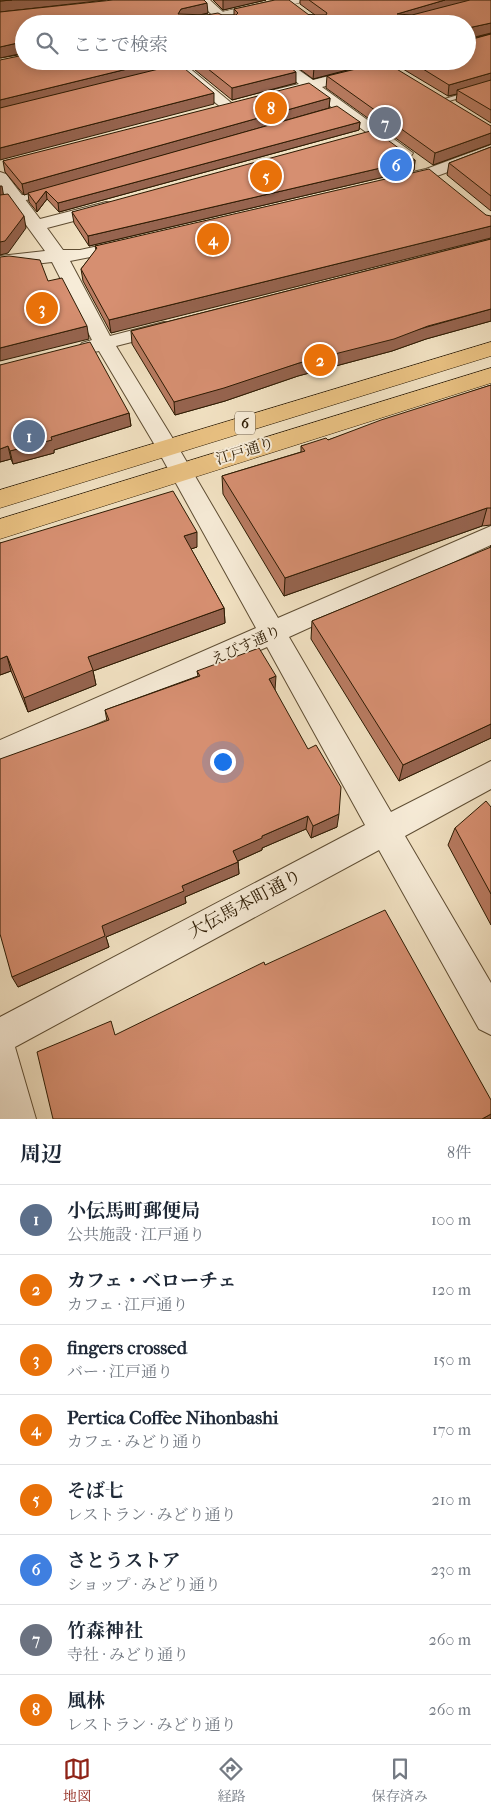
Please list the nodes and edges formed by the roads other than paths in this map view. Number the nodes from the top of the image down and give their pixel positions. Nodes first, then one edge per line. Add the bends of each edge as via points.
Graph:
1 (202, 0) edge
2 (287, 1) edge
3 (303, 14) edge
4 (219, 15) edge
5 (241, 15) edge
6 (177, 70) edge
7 (289, 70) edge
8 (361, 70) edge
9 (391, 70) edge
10 (402, 77) edge
11 (309, 85) junction
12 (491, 87) edge
13 (426, 92) edge
14 (264, 97) edge
15 (246, 102) edge
16 (442, 102) junction
17 (228, 106) junction
18 (209, 111) edge
19 (458, 112) edge
20 (376, 132) junction
21 (357, 138) edge
22 (491, 150) edge
23 (2, 169) edge
24 (431, 173) junction
25 (383, 184) edge
26 (446, 185) edge
27 (53, 191) edge
28 (8, 202) edge
29 (119, 204) edge
30 (36, 226) junction
31 (146, 240) edge
32 (58, 256) junction
33 (0, 262) edge
34 (186, 322) edge
35 (104, 343) junction
36 (491, 349) edge
37 (72, 351) edge
38 (491, 375) edge
39 (167, 447) junction
40 (180, 471) junction
41 (0, 499) edge
42 (0, 529) edge
43 (491, 535) edge
44 (272, 633) junction
45 (0, 754) edge
46 (491, 774) edge
47 (385, 829) junction
48 (491, 1018) edge
49 (0, 1036) edge
50 (0, 1055) edge
51 (17, 1119) edge

1 - 4 street
2 - 3 street
2 - 5 street
6 - 17 street
7 - 11 street
8 - 11 street
9 - 10 street
11 - 14 street
11 - 20 street via 338,110
12 - 16 lane
13 - 16 street
15 - 17 street
16 - 19 street
17 - 18 street
20 - 21 street
20 - 24 street
22 - 24 street
23 - 28 street
24 - 25 street
24 - 26 street
27 - 28 lane
28 - 30 street
29 - 30 street
30 - 32 street
31 - 32 street via 80,255
32 - 33 street
32 - 35 street
34 - 35 street
35 - 37 street
35 - 39 street
36 - 39 highway, 江戸通り / 6
38 - 40 highway, 江戸通り / 6
39 - 40 street
39 - 41 highway, 江戸通り / 6
40 - 42 highway, 江戸通り / 6
40 - 44 street
43 - 44 street, えびす通り
44 - 45 street, えびす通り
44 - 47 street
46 - 47 street, 大伝馬本町通り
47 - 48 street
47 - 49 street, 大伝馬本町通り
50 - 51 street

